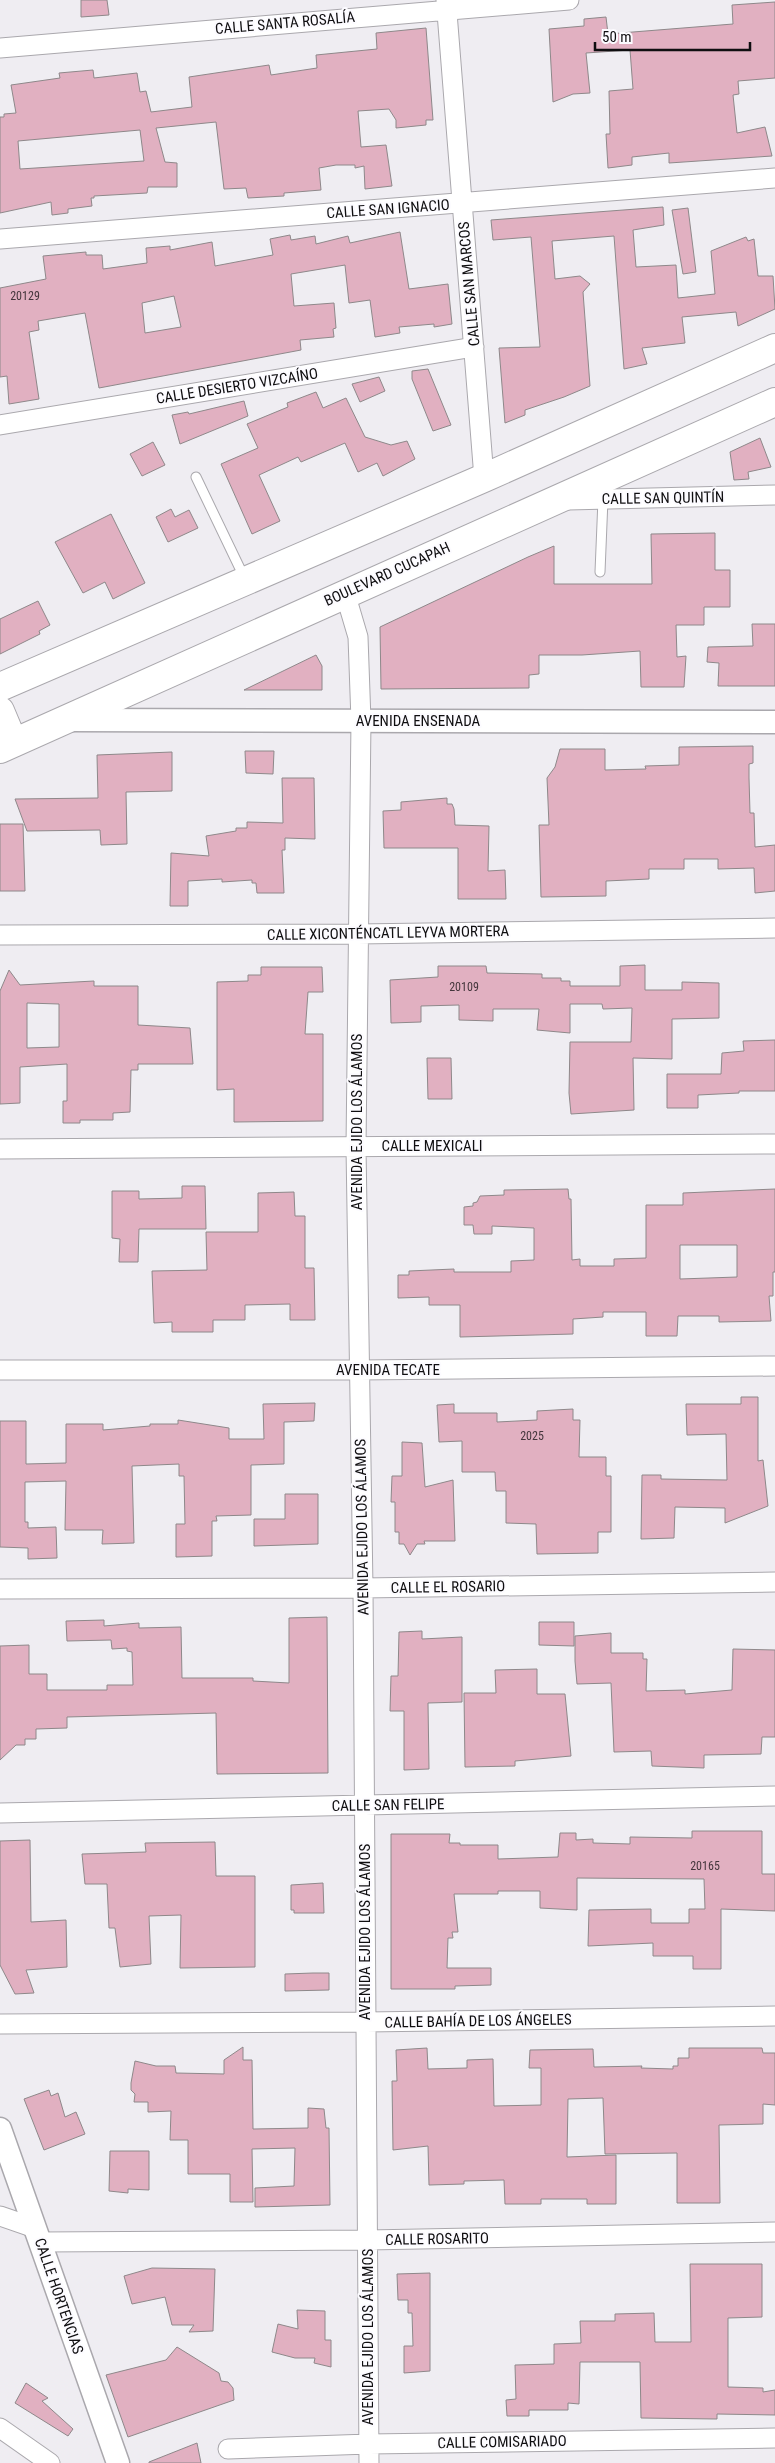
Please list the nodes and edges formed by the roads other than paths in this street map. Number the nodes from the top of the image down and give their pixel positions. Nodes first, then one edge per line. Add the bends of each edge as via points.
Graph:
1 (570, 0) edge
2 (447, 4) edge
3 (0, 48) edge
4 (775, 178) edge
5 (462, 203) junction
6 (0, 239) edge
7 (474, 347) junction
8 (775, 348) edge
9 (775, 402) edge
10 (0, 425) edge
11 (196, 477) dead end
12 (484, 478) junction
13 (775, 495) edge
14 (603, 499) junction
15 (552, 500) junction
16 (600, 572) dead end
17 (246, 581) junction
18 (345, 592) junction
19 (0, 687) edge
20 (0, 711) edge
21 (62, 720) junction
22 (361, 721) junction
23 (775, 722) edge
24 (7, 746) edge
25 (775, 928) edge
26 (358, 934) junction
27 (0, 935) edge
28 (775, 1144) edge
29 (356, 1147) junction
30 (0, 1150) edge
31 (775, 1366) edge
32 (0, 1370) edge
33 (359, 1370) junction
34 (775, 1582) edge
35 (363, 1588) junction
36 (0, 1589) edge
37 (775, 1796) edge
38 (365, 1806) junction
39 (0, 1813) edge
40 (775, 2016) edge
41 (366, 2022) junction
42 (0, 2024) edge
43 (0, 2129) edge
44 (0, 2216) edge
45 (775, 2232) edge
46 (37, 2235) junction
47 (368, 2240) junction
48 (0, 2428) edge
49 (775, 2438) edge
50 (369, 2444) junction
51 (228, 2449) dead end
52 (50, 2463) edge
53 (118, 2463) edge
54 (370, 2463) edge

1 - 2 street, CALLE SANTA ROSALÍA
2 - 3 street, CALLE SANTA ROSALÍA
2 - 5 street, CALLE SAN MARCOS
4 - 5 street, CALLE SAN IGNACIO
5 - 6 street, CALLE SAN IGNACIO
5 - 7 street, CALLE SAN MARCOS
7 - 10 street, CALLE DESIERTO VIZCAÍNO
7 - 12 street, CALLE SAN MARCOS
8 - 12 main road
9 - 15 main road, BOULEVARD CUCAPAH
11 - 17 lane
12 - 17 main road
13 - 14 street, CALLE SAN QUINTÍN
14 - 15 street, CALLE SAN QUINTÍN
14 - 16 lane
15 - 18 main road, BOULEVARD CUCAPAH
17 - 19 main road
18 - 21 main road, BOULEVARD CUCAPAH
18 - 22 street, AVENIDA EJIDO LOS ÁLAMOS via 358,637
20 - 24 main road
21 - 22 street, AVENIDA ENSENADA
21 - 24 main road, BOULEVARD CUCAPAH
22 - 23 street, AVENIDA ENSENADA
22 - 26 street, AVENIDA EJIDO LOS ÁLAMOS
25 - 26 street, CALLE XICONTÉNCATL LEYVA MORTERA
26 - 27 street, CALLE XICONTÉNCATL LEYVA MORTERA
26 - 29 street, AVENIDA EJIDO LOS ÁLAMOS
28 - 29 street, CALLE MEXICALI
29 - 30 street, CALLE MEXICALI
29 - 33 street, AVENIDA EJIDO LOS ÁLAMOS
31 - 33 street, AVENIDA TECATE
32 - 33 street, AVENIDA TECATE
33 - 35 street, AVENIDA EJIDO LOS ÁLAMOS
34 - 35 street, CALLE EL ROSARIO
35 - 36 street, CALLE EL ROSARIO
35 - 38 street, AVENIDA EJIDO LOS ÁLAMOS
37 - 38 street, CALLE SAN FELIPE
38 - 39 street, CALLE SAN FELIPE
38 - 41 street, AVENIDA EJIDO LOS ÁLAMOS
40 - 41 street, CALLE BAHÍA DE LOS ÁNGELES
41 - 42 street, CALLE BAHÍA DE LOS ÁNGELES
41 - 47 street, AVENIDA EJIDO LOS ÁLAMOS
43 - 46 street, CALLE HORTENCIAS
44 - 46 street, CALLE ROSARITO
45 - 47 street, CALLE ROSARITO
46 - 47 street, CALLE ROSARITO
46 - 53 street, CALLE HORTENCIAS
47 - 50 street, AVENIDA EJIDO LOS ÁLAMOS
48 - 52 street
49 - 50 street, CALLE COMISARIADO
50 - 51 street, CALLE COMISARIADO
50 - 54 street, AVENIDA EJIDO LOS ÁLAMOS

